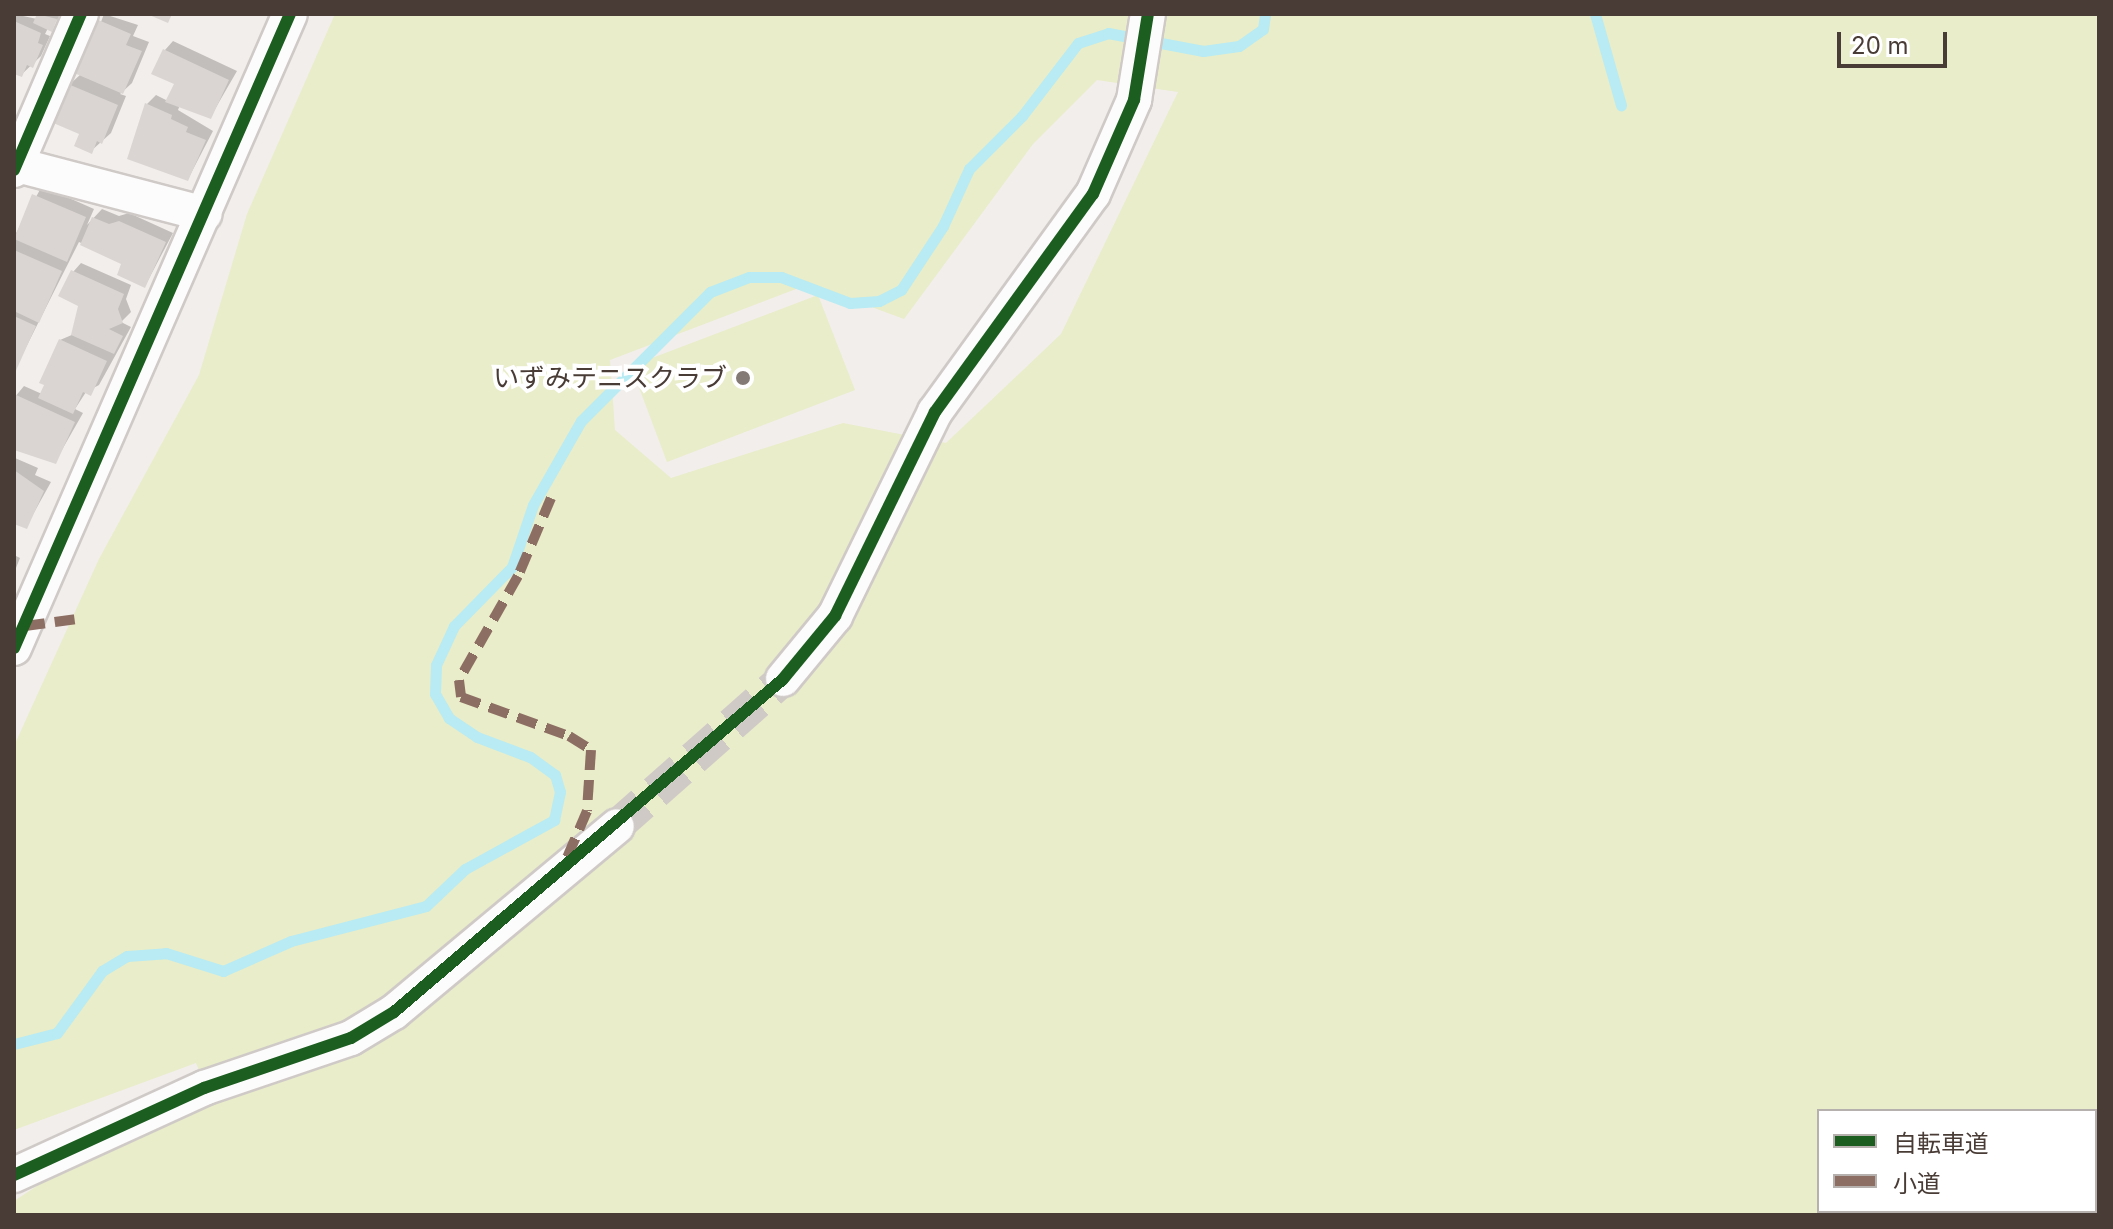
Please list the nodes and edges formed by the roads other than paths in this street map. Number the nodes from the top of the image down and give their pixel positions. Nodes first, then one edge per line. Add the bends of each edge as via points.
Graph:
1 (81, 14) edge
2 (290, 14) edge
3 (1148, 14) edge
4 (15, 166) edge
5 (205, 214) junction
6 (14, 648) edge
7 (783, 679) tunnel mouth
8 (617, 826) tunnel mouth
9 (14, 1175) edge

1 - 4 street
2 - 5 street
3 - 7 street via 1134,100 1093,194 935,412 835,616
4 - 5 street
5 - 6 street
8 - 9 street via 394,1012 351,1038 204,1088

